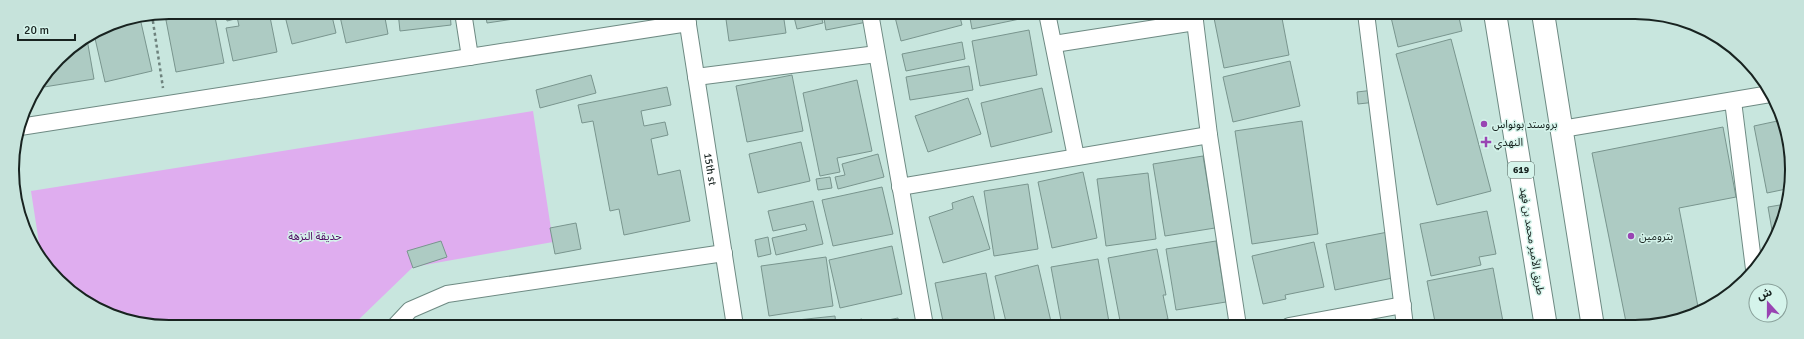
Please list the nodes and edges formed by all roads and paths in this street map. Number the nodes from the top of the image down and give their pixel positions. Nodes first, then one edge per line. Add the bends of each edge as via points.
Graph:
1 (464, 19) edge
2 (681, 19) edge
3 (687, 19) edge
4 (871, 19) edge
5 (1048, 19) edge
6 (1184, 19) edge
7 (1194, 19) edge
8 (1367, 19) edge
9 (1496, 19) edge
10 (1544, 19) edge
11 (153, 20) edge
12 (1054, 44) junction
13 (877, 54) junction
14 (470, 57) junction
15 (696, 77) junction
16 (1765, 95) edge
17 (1733, 101) junction
18 (166, 104) junction
19 (25, 126) edge
20 (1562, 129) junction
21 (1209, 135) junction
22 (1076, 157) junction
23 (900, 187) junction
24 (724, 254) junction
25 (1753, 262) edge
26 (1403, 305) junction
27 (401, 320) edge
28 (734, 320) edge
29 (924, 320) edge
30 (1237, 320) edge
31 (1322, 320) edge
32 (1405, 320) edge
33 (1545, 320) edge
34 (1592, 320) edge

1 - 14 street
2 - 14 street
3 - 15 street, 15th st
4 - 13 street
5 - 12 street
6 - 12 street
7 - 21 street
8 - 26 street
9 - 33 highway, طريق الأمير محمد بن فهد / 619
10 - 20 highway
11 - 18 path
12 - 22 street
13 - 15 street
13 - 23 street
14 - 18 street
15 - 24 street, 15th st
16 - 17 street
17 - 20 street
17 - 25 street
18 - 19 street
20 - 34 highway
21 - 22 street
21 - 30 street
22 - 23 street
23 - 29 street
24 - 27 street via 446,294 410,310
24 - 28 street, 15th st
26 - 31 street
26 - 32 street

